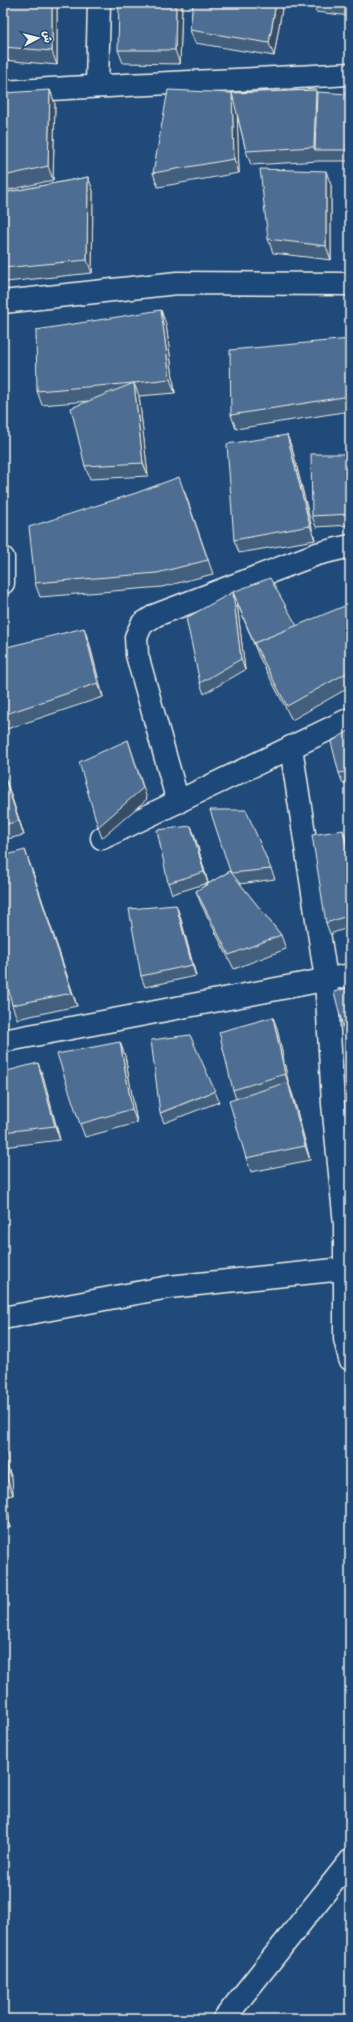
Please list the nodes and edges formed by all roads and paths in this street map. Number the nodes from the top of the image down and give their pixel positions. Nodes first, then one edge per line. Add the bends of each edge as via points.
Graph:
1 (99, 3) edge
2 (350, 74) edge
3 (96, 85) junction
4 (3, 92) edge
5 (350, 284) edge
6 (3, 302) edge
7 (350, 546) edge
8 (3, 558) edge
9 (3, 583) edge
10 (350, 718) edge
11 (291, 747) junction
12 (178, 802) junction
13 (102, 838) dead end
14 (350, 975) edge
15 (326, 979) junction
16 (3, 1042) edge
17 (344, 1269) junction
18 (3, 1318) edge
19 (350, 1359) edge
20 (350, 1861) edge
21 (224, 2019) edge

1 - 3 street
2 - 3 street
3 - 4 street
5 - 6 street via 177,283
7 - 12 street via 318,554 176,607 142,624 136,636 137,655
8 - 9 street
10 - 11 street
11 - 12 street
11 - 15 street
12 - 13 street
14 - 15 street
15 - 16 street
15 - 17 street via 332,1104 345,1224
17 - 18 street via 169,1287
17 - 19 street via 345,1339
20 - 21 street

